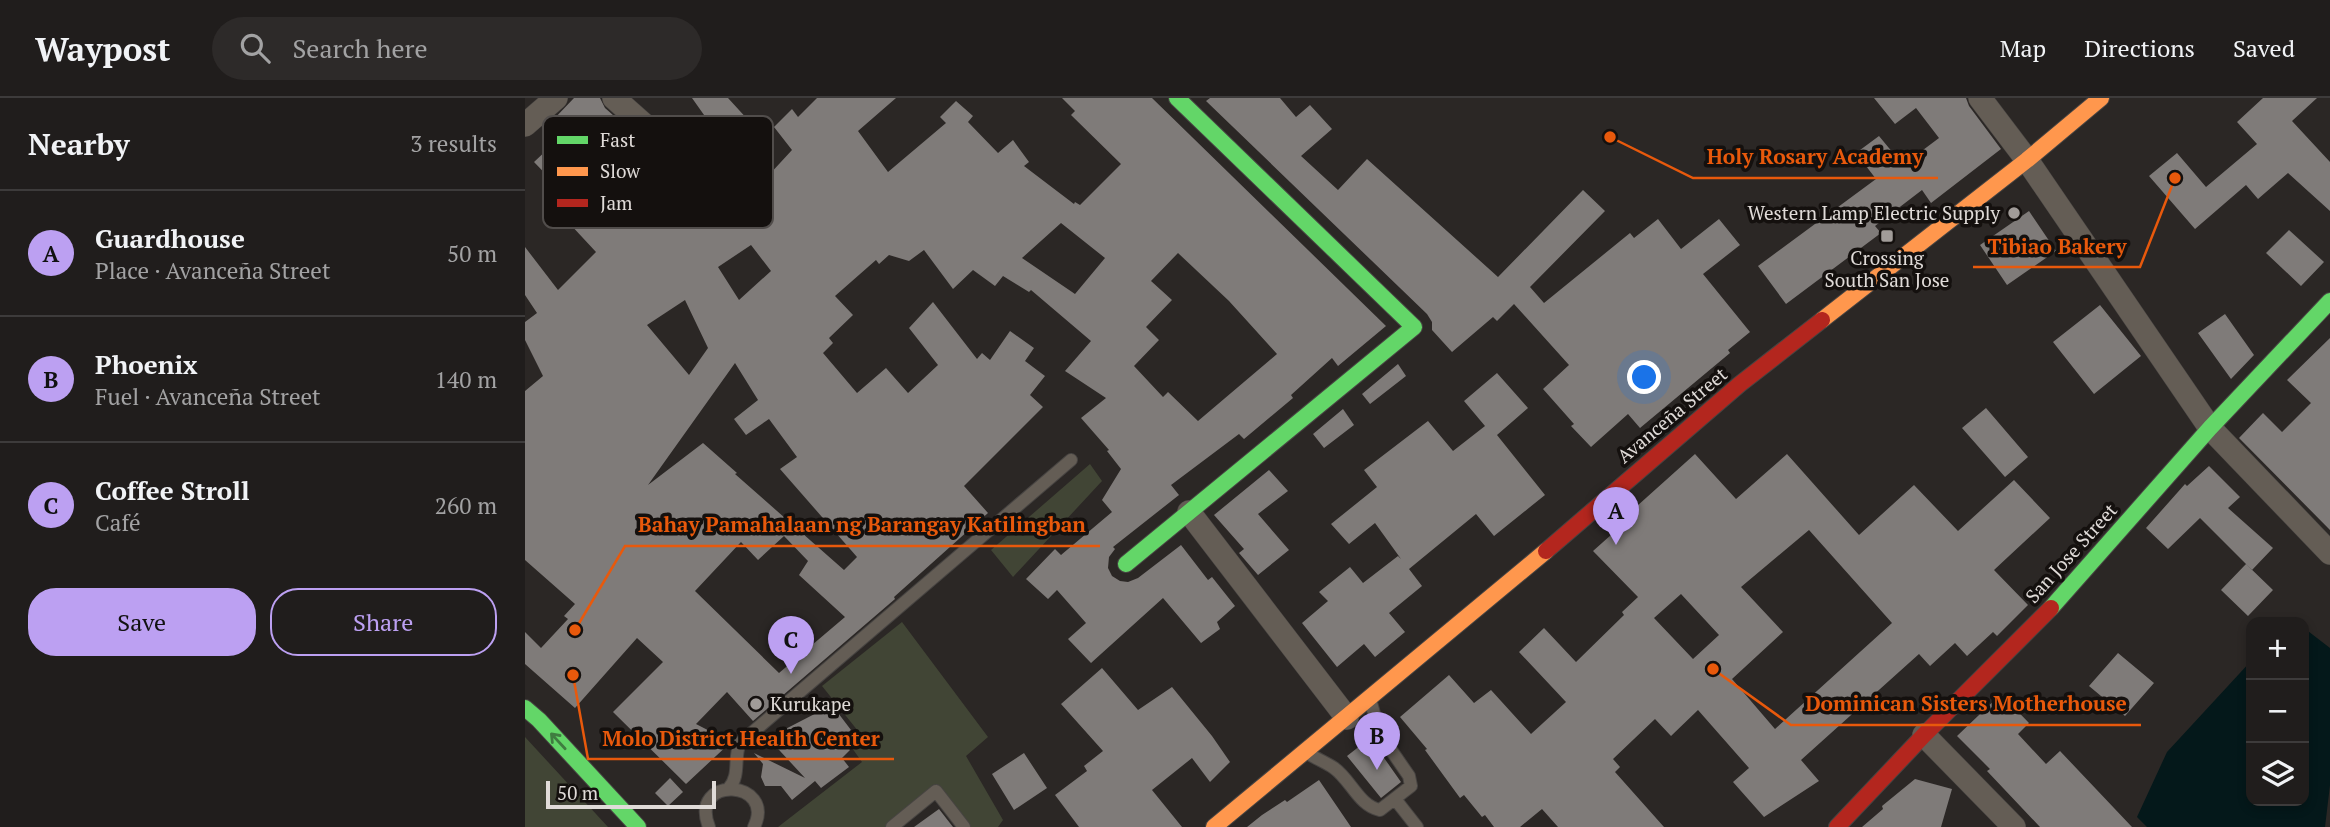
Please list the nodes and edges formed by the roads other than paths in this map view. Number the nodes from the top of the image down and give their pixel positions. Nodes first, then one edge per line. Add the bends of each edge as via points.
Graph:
1 (556, 98) edge
2 (614, 98) edge
3 (1177, 98) edge
4 (1980, 98) edge
5 (2101, 98) edge
6 (634, 116) edge
7 (525, 125) edge
8 (2027, 160) junction
9 (2330, 301) edge
10 (2210, 428) junction
11 (1072, 460) dead end
12 (1189, 512) junction
13 (2330, 553) edge
14 (1126, 564) dead end
15 (1370, 699) junction
16 (525, 708) edge
17 (1347, 718) junction
18 (539, 720) junction
19 (526, 732) edge
20 (1924, 735) junction
21 (1305, 753) junction
22 (729, 788) junction
23 (1395, 799) junction
24 (1228, 823) edge
25 (1844, 825) edge
26 (638, 827) edge
27 (709, 827) edge
28 (754, 827) edge
29 (892, 827) edge
30 (964, 827) edge
31 (1417, 827) edge
32 (2014, 827) edge

1 - 7 street
2 - 6 street
3 - 12 street via 1413,327
4 - 8 street
5 - 8 street, Avanceña Street
8 - 10 street
8 - 15 street, Avanceña Street via 1740,384
9 - 10 street, San Jose Street
10 - 13 street
10 - 20 street, San Jose Street via 2052,607
11 - 22 lane via 740,743 737,774
12 - 14 street
12 - 17 street
15 - 17 street, Avanceña Street
15 - 23 lane via 1380,734 1411,781
16 - 18 street
17 - 21 street, Avanceña Street
18 - 19 lane
26 -> 18 street
20 - 25 street, San Jose Street
20 - 32 street
21 - 23 lane via 1335,769 1371,808 1380,810
21 - 24 street, Avanceña Street
22 - 27 lane via 709,802
22 - 28 lane via 752,798 758,814
23 - 31 lane
29 - 30 lane via 936,791

